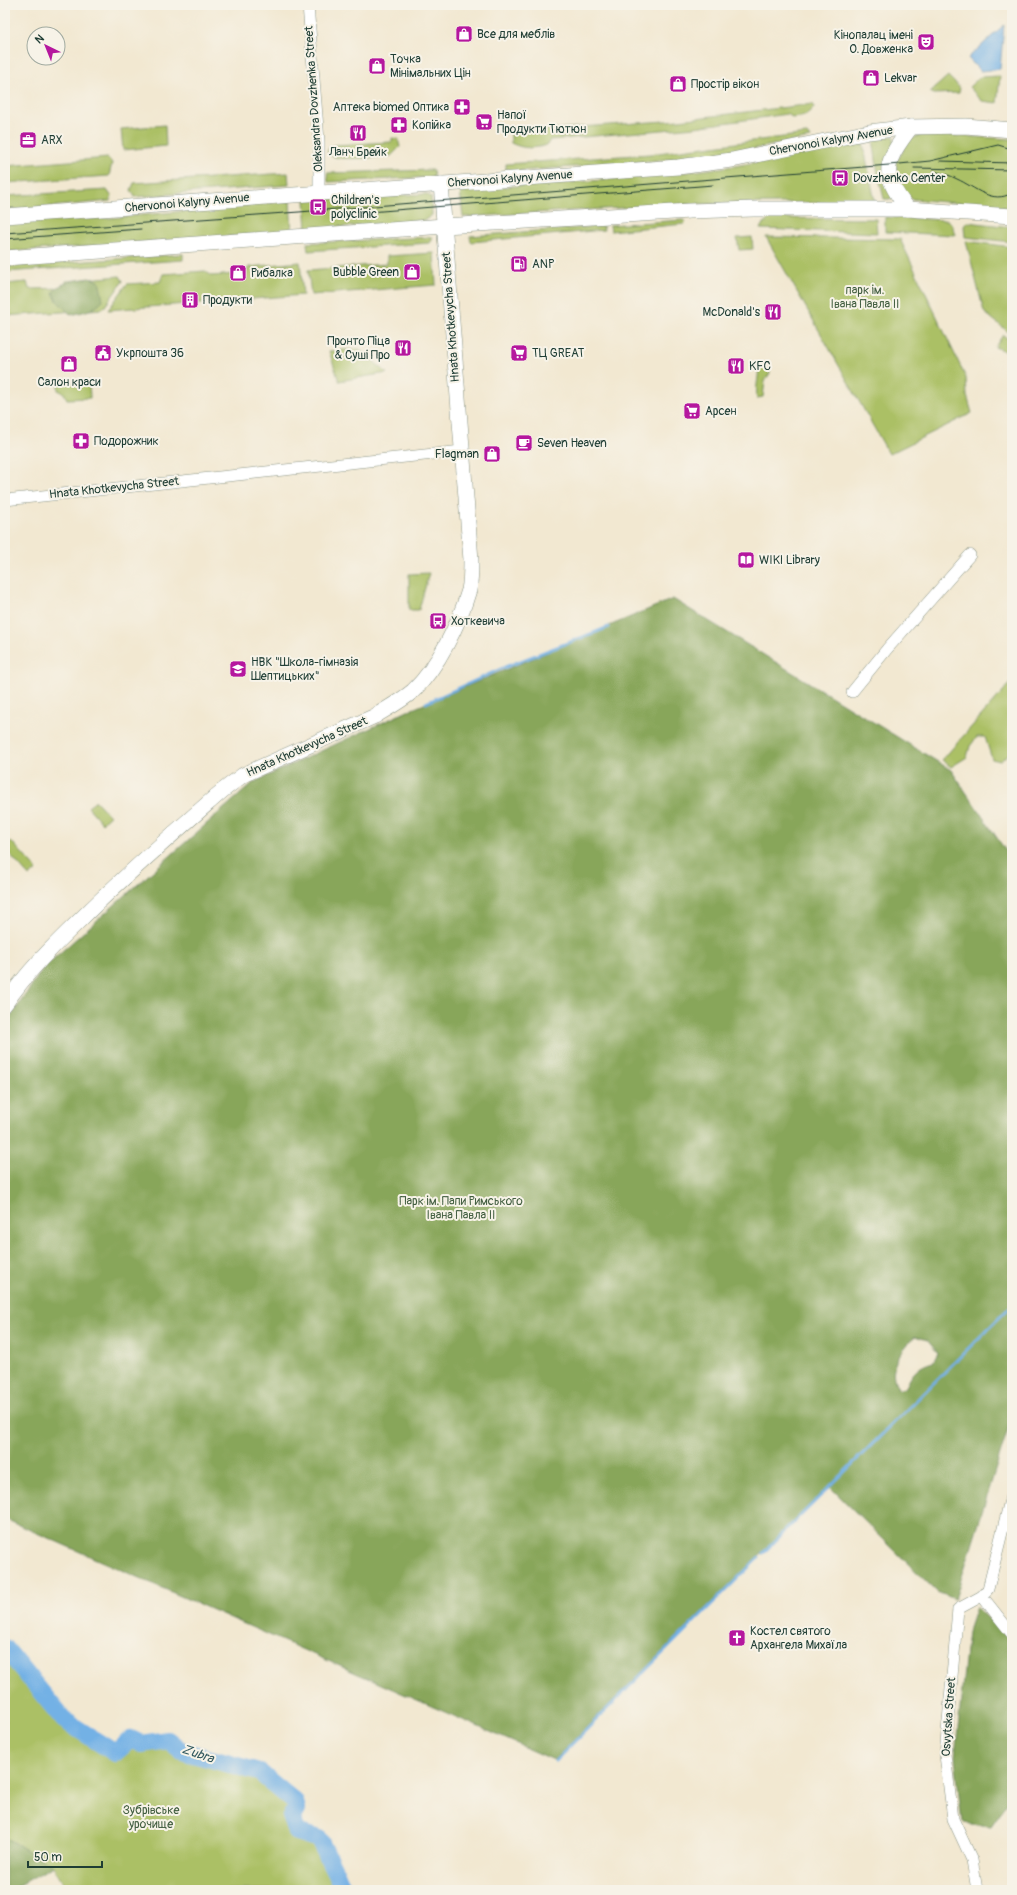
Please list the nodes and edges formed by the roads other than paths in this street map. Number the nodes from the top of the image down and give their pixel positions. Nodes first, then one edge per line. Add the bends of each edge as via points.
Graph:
1 (308, 5) edge
2 (912, 127) junction
3 (1012, 130) edge
4 (441, 184) junction
5 (320, 192) junction
6 (908, 209) junction
7 (5, 216) edge
8 (1012, 216) edge
9 (444, 226) junction
10 (5, 258) edge
11 (462, 451) junction
12 (5, 500) edge
13 (970, 555) dead end
14 (852, 692) dead end
15 (5, 1004) edge
16 (1012, 1492) edge
17 (983, 1597) junction
18 (1012, 1634) edge
19 (976, 1890) edge

1 - 5 street, Oleksandra Dovzhenka Street via 319,141
2 - 3 main road, Chervonoi Kalyny Avenue via 966,126
2 - 4 main road, Chervonoi Kalyny Avenue via 869,132 732,160 686,166
2 - 6 main road via 892,154 888,165 890,182
4 - 5 main road, Chervonoi Kalyny Avenue
4 - 9 main road, Hnata Khotkevycha Street
5 - 7 main road, Chervonoi Kalyny Avenue
6 - 8 main road
6 - 9 main road via 690,211
9 - 10 main road
9 - 11 main road, Hnata Khotkevycha Street
11 - 12 street, Hnata Khotkevycha Street
11 - 15 main road, Hnata Khotkevycha Street via 471,560 469,589 451,636 426,675 413,690 375,716 243,775 222,791 100,900 50,949
13 - 14 street
16 - 17 street via 988,1589
17 - 18 street
17 - 19 street, Osvytska Street via 958,1610 945,1755 952,1819 972,1860

